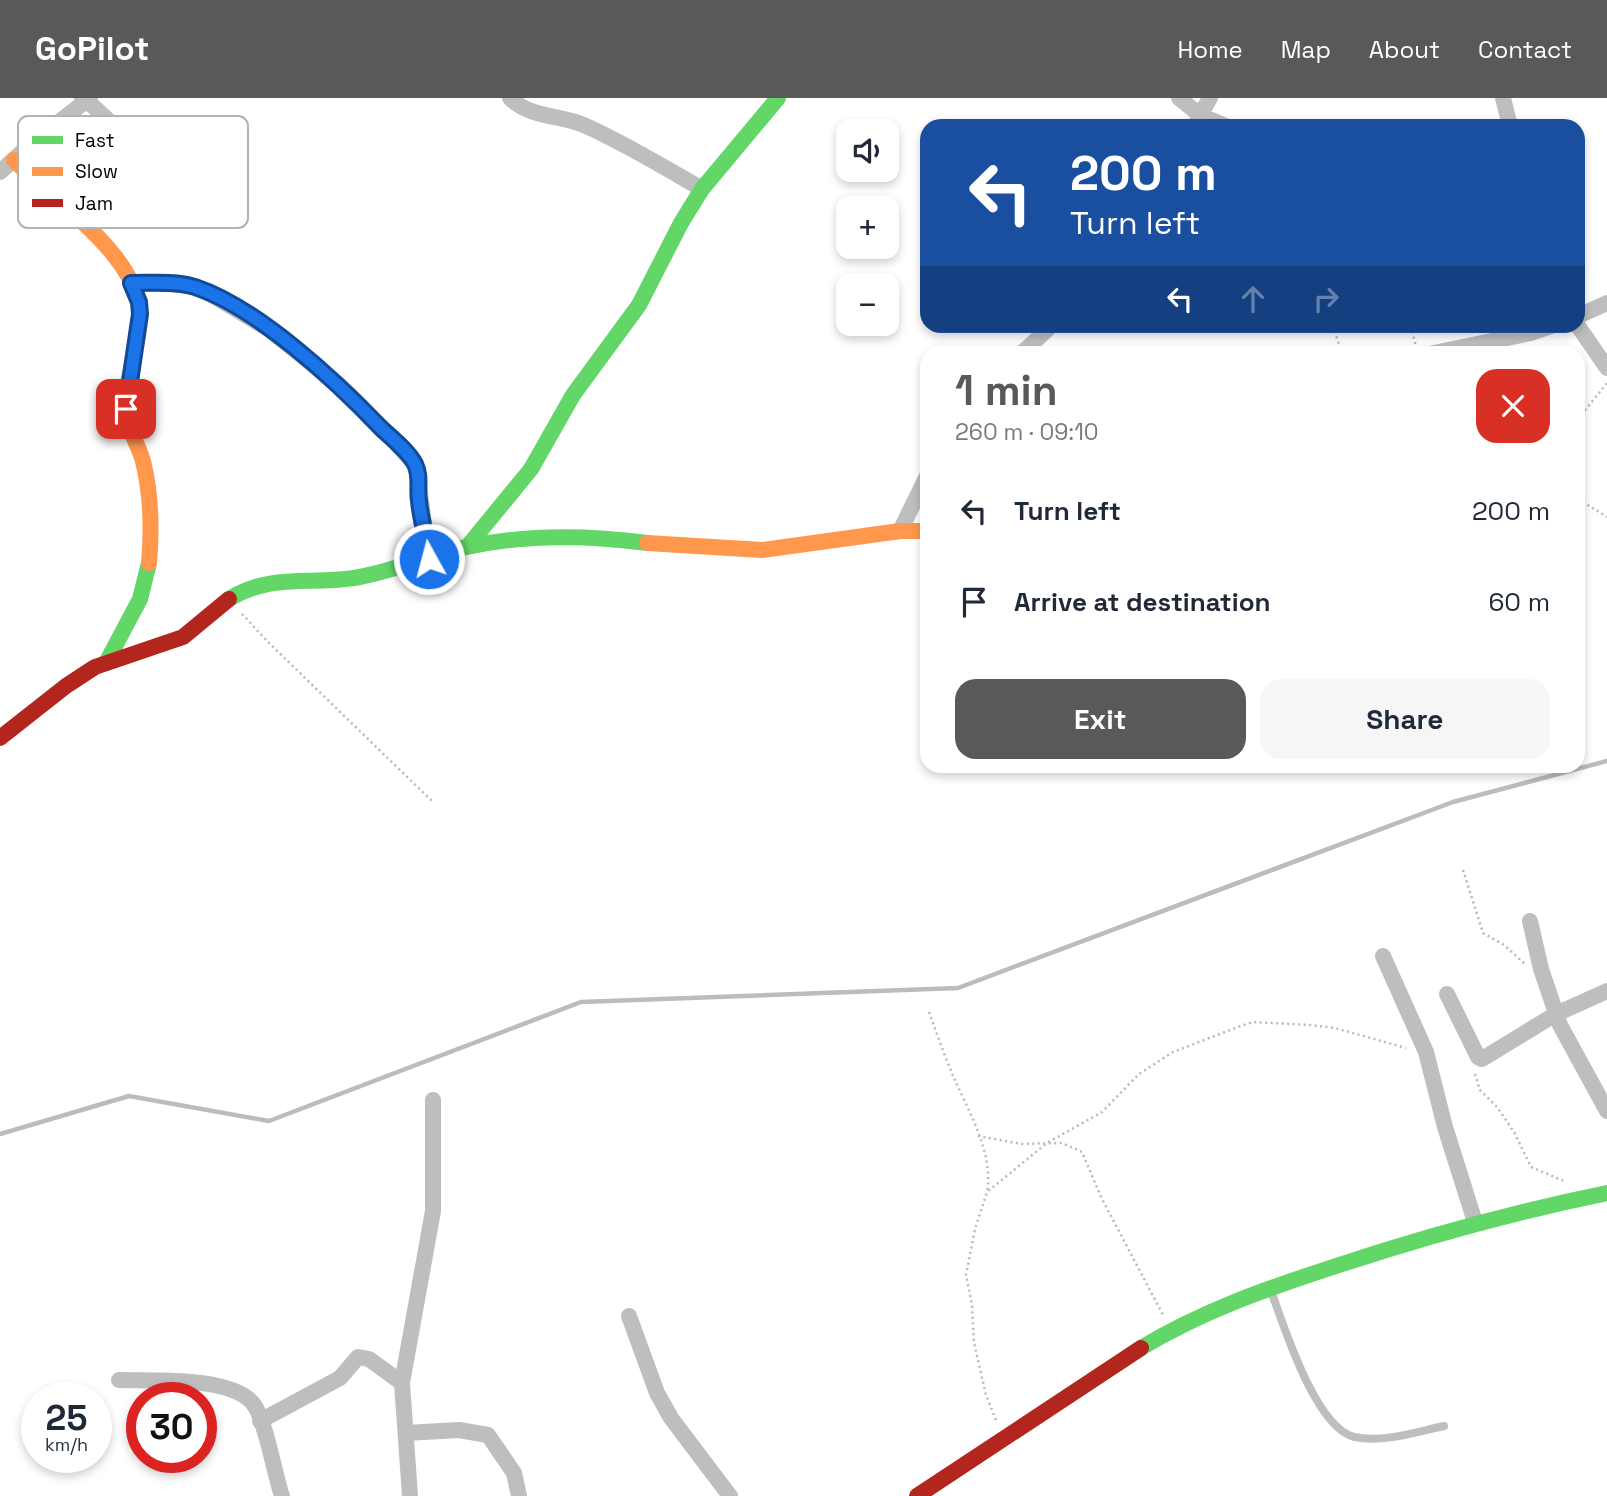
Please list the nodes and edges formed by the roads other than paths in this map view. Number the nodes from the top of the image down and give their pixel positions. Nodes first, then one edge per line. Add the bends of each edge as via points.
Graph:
1 (510, 98) edge
2 (778, 98) edge
3 (1179, 98) edge
4 (1210, 98) edge
5 (1503, 98) edge
6 (86, 99) edge
7 (66, 116) edge
8 (102, 116) edge
9 (1195, 119) edge
10 (1198, 119) edge
11 (1506, 119) edge
12 (18, 156) edge
13 (13, 160) junction
14 (18, 165) edge
15 (0, 172) edge
16 (702, 189) junction
17 (89, 228) edge
18 (131, 283) junction
19 (1607, 303) edge
20 (1585, 313) edge
21 (1044, 333) edge
22 (1531, 333) edge
23 (1583, 333) edge
24 (1030, 346) edge
25 (1468, 346) edge
26 (1607, 368) edge
27 (920, 490) edge
28 (900, 531) junction
29 (920, 531) edge
30 (467, 547) junction
31 (429, 559) junction
32 (106, 663) junction
33 (0, 738) edge
34 (1530, 921) dead end
35 (1383, 956) dead end
36 (1607, 991) edge
37 (1447, 994) dead end
38 (1556, 1014) junction
39 (433, 1100) dead end
40 (1607, 1111) edge
41 (1607, 1193) edge
42 (1475, 1222) junction
43 (1270, 1288) junction
44 (629, 1317) dead end
45 (119, 1380) dead end
46 (402, 1383) junction
47 (260, 1421) junction
48 (1444, 1426) dead end
49 (406, 1433) junction
50 (282, 1496) edge
51 (410, 1496) edge
52 (519, 1496) edge
53 (730, 1496) edge
54 (917, 1496) edge

1 - 16 street via 539,115 585,125
2 - 16 street
3 - 9 street
4 - 10 street
5 - 11 street
6 - 7 street
6 - 8 street
12 - 13 street
13 - 14 street
13 - 15 street
16 - 30 street via 639,305 573,395 531,469
17 - 18 street
18 - 31 street via 193,286 210,294 270,330 350,395 416,465
18 - 32 street via 140,314 126,409 147,484 148,558 144,590
19 - 20 street
21 - 24 street
22 - 25 street
23 - 26 street
27 - 28 street
28 - 29 street
28 - 30 street via 762,550 592,536
30 - 31 street
31 - 32 street via 351,579 248,587 183,637
32 - 33 street via 66,686
34 - 38 street
35 - 42 street via 1427,1055
36 - 38 street
37 - 38 street via 1482,1059
38 - 40 street
39 - 46 street via 433,1211
41 - 42 street
42 - 43 street
43 - 48 lane via 1298,1365 1339,1430 1353,1437 1384,1438
43 - 54 street via 1173,1329
44 - 53 street via 656,1392
45 - 47 street via 231,1388 245,1394
46 - 47 street via 369,1359 358,1357 340,1378
46 - 49 street
47 - 50 street
49 - 51 street
49 - 52 street via 459,1430 488,1435 514,1472

